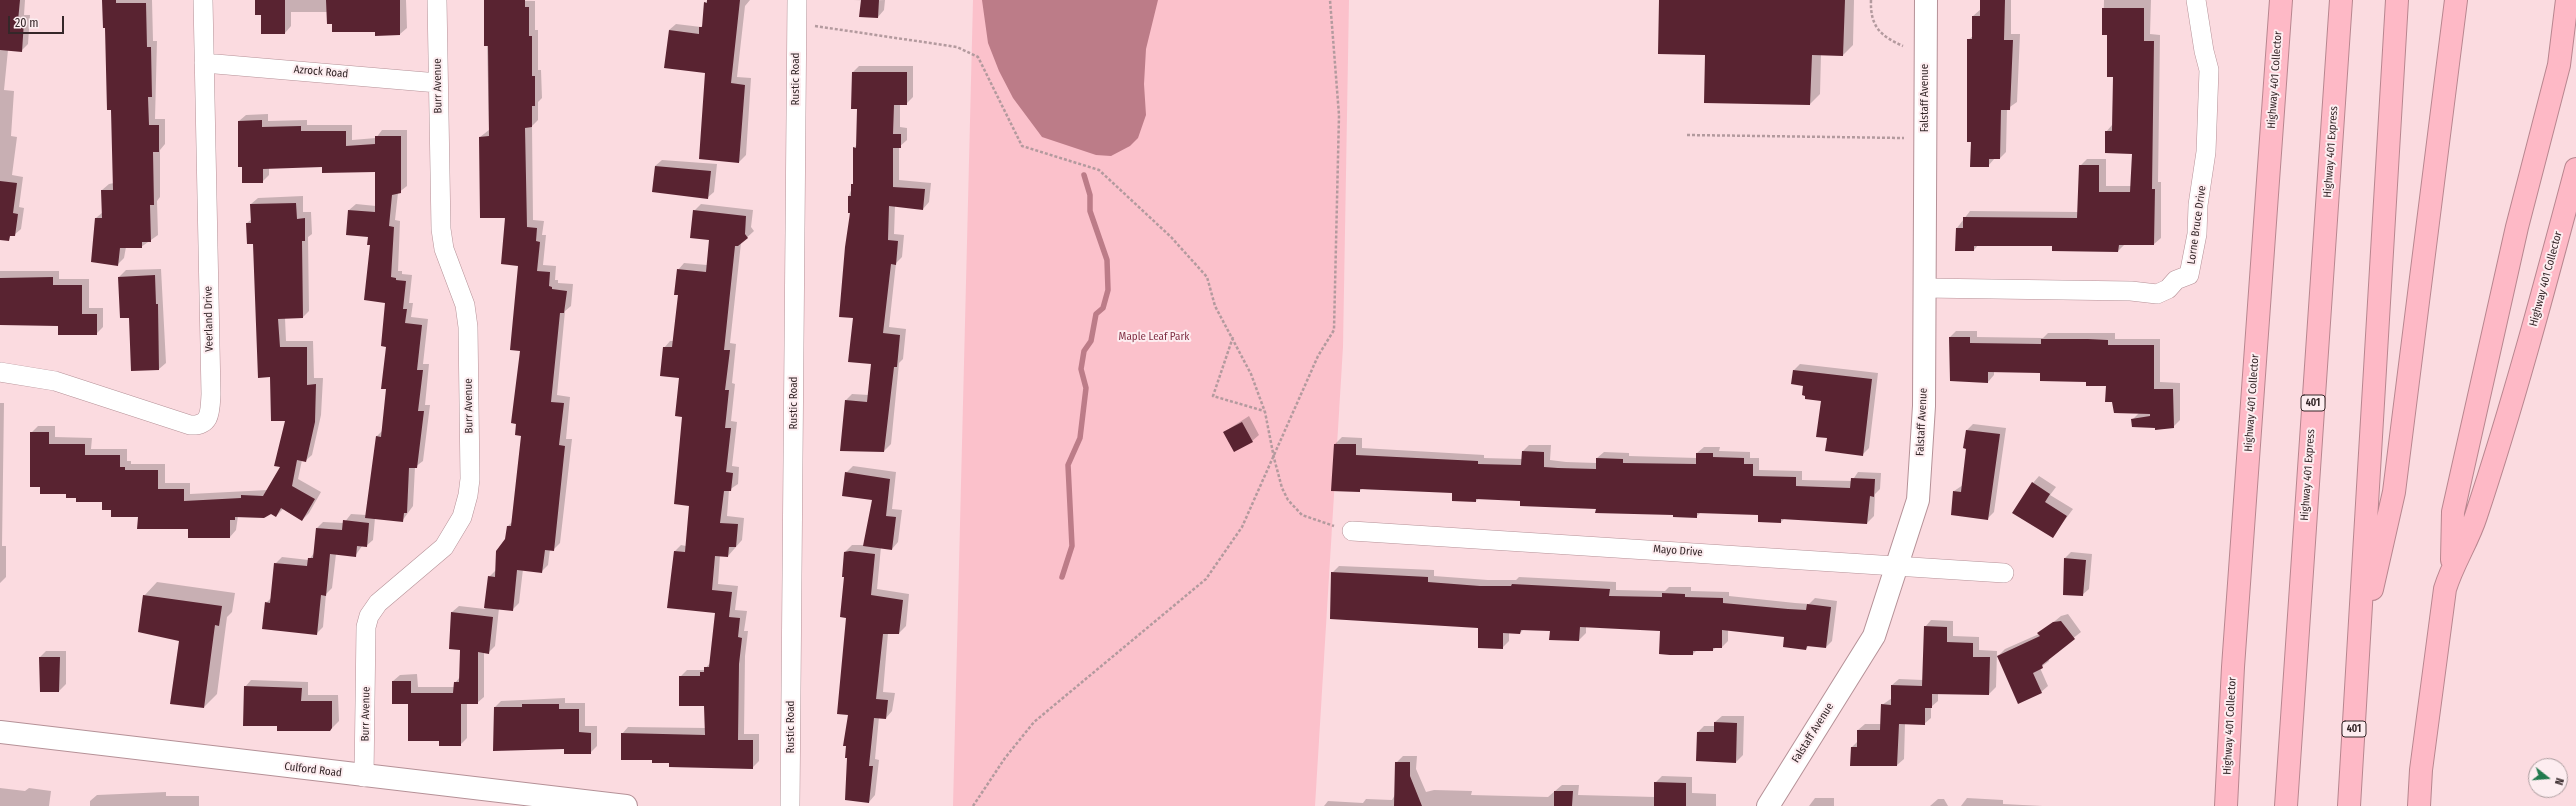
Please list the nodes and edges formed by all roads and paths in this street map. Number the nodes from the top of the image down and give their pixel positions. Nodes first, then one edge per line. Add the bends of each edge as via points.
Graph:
1 (203, 0) edge
2 (437, 0) edge
3 (797, 0) edge
4 (1330, 0) edge
5 (1871, 0) edge
6 (1926, 0) edge
7 (2196, 0) edge
8 (2281, 0) edge
9 (2341, 0) edge
10 (2397, 0) edge
11 (2456, 0) edge
12 (2567, 0) edge
13 (797, 23) junction
14 (1903, 46) dead end
15 (204, 63) junction
16 (438, 83) junction
17 (1687, 135) dead end
18 (1904, 138) dead end
19 (2576, 169) edge
20 (1924, 288) junction
21 (1233, 337) junction
22 (0, 372) edge
23 (1265, 412) junction
24 (1274, 458) junction
25 (1352, 531) joint
26 (1898, 565) junction
27 (2451, 567) junction
28 (2004, 573) dead end
29 (2358, 651) junction
30 (0, 732) edge
31 (364, 777) junction
32 (626, 806) edge
33 (790, 806) edge
34 (973, 806) edge
35 (1768, 806) edge
36 (2226, 806) edge
37 (2286, 806) edge
38 (2349, 806) edge
39 (2419, 806) edge

1 - 15 street, Veerland Drive
2 - 16 street, Burr Avenue
3 - 13 street, Rustic Road
4 - 24 path via 1339,116 1334,330 1318,356
5 - 14 path via 1870,11 1878,31
6 - 20 street, Falstaff Avenue
7 - 20 street, Lorne Bruce Drive via 2209,70 2206,152 2198,204 2197,234 2189,275 2176,280 2168,289 2157,294 2131,291
8 - 36 highway, Highway 401 Collector via 2233,667
9 - 37 highway, Highway 401 Express / 401
10 - 29 highway, 401
11 - 29 highway via 2394,492
12 - 27 highway via 2559,65 2517,227 2453,512
13 - 21 path via 957,47 978,57 1022,146 1100,170 1171,237 1207,277 1215,306
13 - 33 street, Rustic Road
15 - 16 street, Azrock Road
15 - 22 street, Veerland Drive via 211,394 210,409 205,422 190,425 55,381
16 - 31 street, Burr Avenue via 441,229 444,249 465,305 468,326 470,479 462,517 444,547 396,586 378,603 369,616 366,627
17 - 18 path
19 - 27 highway, Highway 401 Collector via 2540,304 2476,518
20 - 26 street, Falstaff Avenue via 1924,406 1918,500
21 - 23 path via 1251,374
21 - 23 path via 1213,396
23 - 24 path
24 - 25 path via 1282,488 1288,500 1302,515
24 - 34 path via 1242,527 1206,579 1034,722 1005,758
25 - 26 street, Mayo Drive
26 - 28 street, Mayo Drive
26 - 35 street, Falstaff Avenue via 1874,636
27 - 39 highway, Highway 401 Collector via 2424,746
29 - 38 highway, 401
30 - 31 street, Culford Road
31 - 32 street, Culford Road

